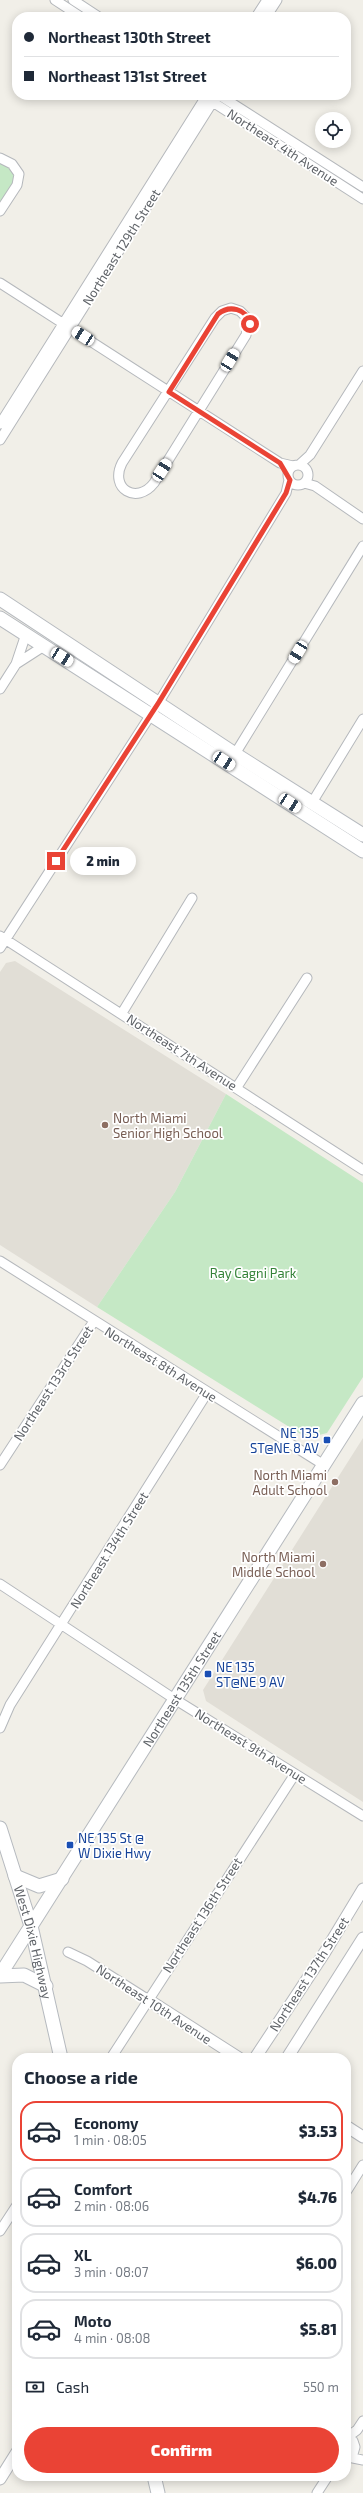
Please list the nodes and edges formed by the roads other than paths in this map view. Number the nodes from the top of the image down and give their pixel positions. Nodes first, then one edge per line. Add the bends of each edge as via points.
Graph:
1 (55, 0) edge
2 (73, 0) edge
3 (267, 0) edge
4 (277, 0) edge
5 (73, 12) edge
6 (91, 12) edge
7 (259, 12) edge
8 (269, 12) edge
9 (209, 100) edge
10 (215, 100) edge
11 (216, 100) edge
12 (0, 158) edge
13 (363, 187) edge
14 (363, 199) edge
15 (0, 211) edge
16 (0, 283) edge
17 (67, 326) junction
18 (363, 371) edge
19 (169, 392) junction
20 (200, 411) junction
21 (0, 424) edge
22 (0, 440) edge
23 (298, 475) junction
24 (363, 519) edge
25 (363, 546) edge
26 (0, 599) edge
27 (0, 618) edge
28 (26, 634) junction
29 (44, 646) junction
30 (16, 664) junction
31 (0, 689) edge
32 (159, 702) junction
33 (151, 713) junction
34 (363, 719) edge
35 (235, 754) junction
36 (313, 801) junction
37 (363, 835) edge
38 (362, 850) edge
39 (192, 898) dead end
40 (3, 938) edge
41 (0, 948) edge
42 (307, 978) dead end
43 (122, 1012) junction
44 (237, 1087) junction
45 (363, 1170) edge
46 (0, 1261) edge
47 (94, 1321) junction
48 (207, 1393) junction
49 (363, 1403) edge
50 (324, 1465) junction
51 (0, 1466) edge
52 (0, 1584) edge
53 (62, 1624) junction
54 (176, 1700) junction
55 (10, 1705) junction
56 (0, 1713) edge
57 (0, 1728) edge
58 (296, 1774) junction
59 (363, 1816) edge
60 (0, 1828) edge
61 (15, 1876) junction
62 (62, 1879) junction
63 (363, 1889) edge
64 (31, 1926) junction
65 (363, 1938) edge
66 (68, 1952) dead end
67 (0, 1975) edge
68 (46, 1986) junction
69 (147, 1999) junction
70 (60, 2053) edge
71 (114, 2053) edge
72 (231, 2053) edge
73 (258, 2053) edge
74 (290, 2053) edge
75 (351, 2129) edge
76 (363, 2137) edge
77 (363, 2166) edge
78 (351, 2184) edge
79 (12, 2213) edge
80 (0, 2231) edge
81 (363, 2421) edge
82 (357, 2430) junction
83 (351, 2434) edge
84 (351, 2441) edge
85 (355, 2447) junction
86 (351, 2455) edge
87 (351, 2458) edge
88 (363, 2459) edge
89 (12, 2460) edge
90 (0, 2479) edge
91 (325, 2481) edge
92 (317, 2493) edge

1 - 5 street
2 - 6 street
3 - 7 street
4 - 8 street
9 - 17 street, Northeast 129th Street
10 - 14 street, Northeast 4th Avenue
11 - 13 street, Northeast 4th Avenue
12 - 15 street via 12,164 19,174 17,185
16 - 17 street
17 - 19 street
17 - 21 street, Northeast 129th Street
17 - 22 street, Northeast 129th Street
18 - 23 street
19 - 20 street
19 - 20 street via 218,314 231,308 240,311 249,320 249,329
19 - 20 street via 119,470 118,480 126,491 138,494 150,488
20 - 23 street
23 - 24 street
23 - 32 street
25 - 35 street
26 - 32 main road
27 - 28 main road
28 - 29 main road
28 - 30 street
29 - 30 street
29 - 33 main road
30 - 31 street
32 - 33 street
32 - 35 main road
33 - 38 main road
33 - 40 street
34 - 36 street
35 - 36 main road
36 - 37 main road
39 - 43 street
40 - 41 street
40 - 43 street, Northeast 7th Avenue
42 - 44 street
43 - 44 street, Northeast 7th Avenue
44 - 45 street, Northeast 7th Avenue
46 - 47 street, Northeast 8th Avenue
47 - 48 street, Northeast 8th Avenue
47 - 51 street, Northeast 133rd Street
48 - 50 street, Northeast 8th Avenue
48 - 53 street, Northeast 134th Street
49 - 50 main road, Northeast 135th Street
50 - 54 main road, Northeast 135th Street
52 - 53 street, Northeast 9th Avenue
53 - 54 street, Northeast 9th Avenue
53 - 55 street, Northeast 134th Street
54 - 58 street, Northeast 9th Avenue
54 - 62 main road, Northeast 135th Street
55 - 56 street, Northeast 134th Street
55 - 57 street, Northeast 134th Street
58 - 59 street, Northeast 9th Avenue
58 - 69 street, Northeast 136th Street
60 - 61 main road, West Dixie Highway
61 - 62 main road via 38,1886
61 - 64 main road, West Dixie Highway
62 - 64 main road, Northeast 135th Street
63 - 73 street, Northeast 137th Street
64 - 67 main road, Northeast 135th Street
64 - 68 main road, West Dixie Highway
65 - 74 street, Northeast 137th Street
66 - 69 street, Northeast 10th Avenue
67 - 68 main road via 24,1975
68 - 70 main road, West Dixie Highway
69 - 71 street, Northeast 136th Street
69 - 72 street, Northeast 10th Avenue
75 - 76 street
77 - 78 street
79 - 80 street
81 - 82 street
82 - 83 street
82 - 85 street
84 - 85 street
85 - 86 street
85 - 88 street
87 - 88 street
89 - 90 street
91 - 92 street

